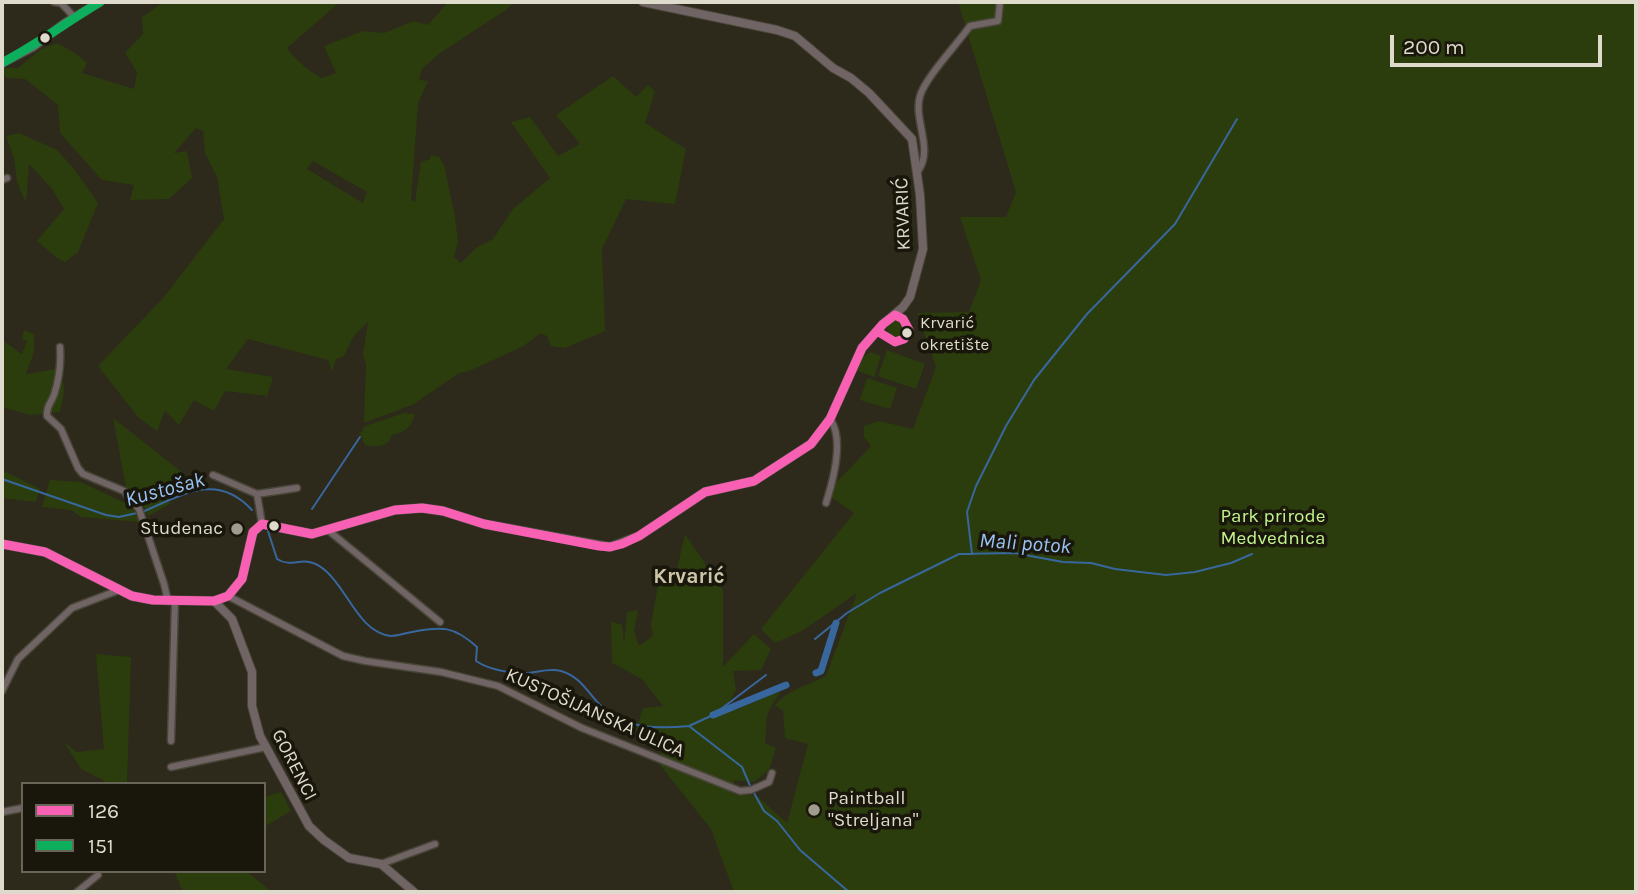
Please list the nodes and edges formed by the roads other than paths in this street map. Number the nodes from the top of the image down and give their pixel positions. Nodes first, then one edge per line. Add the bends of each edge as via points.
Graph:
1 (54, 2) edge
2 (100, 2) edge
3 (643, 2) edge
4 (1000, 2) edge
5 (74, 17) junction
6 (2, 62) edge
7 (918, 171) junction
8 (60, 347) dead end
9 (830, 419) junction
10 (213, 475) dead end
11 (298, 488) dead end
12 (257, 494) junction
13 (826, 503) dead end
14 (262, 524) junction
15 (330, 531) junction
16 (2, 544) edge
17 (119, 590) junction
18 (228, 596) junction
19 (171, 601) junction
20 (214, 601) junction
21 (440, 622) dead end
22 (2, 691) edge
23 (171, 741) dead end
24 (266, 747) junction
25 (171, 767) dead end
26 (772, 773) dead end
27 (21, 808) edge
28 (2, 812) edge
29 (435, 844) dead end
30 (381, 864) junction
31 (98, 875) dead end
32 (77, 892) edge
33 (414, 892) edge

1 - 5 street
2 - 5 street
3 - 7 street, KRVARIĆ via 794,36 869,93 912,139
4 - 7 street via 999,21 970,26 924,86 919,101 923,159
5 - 6 street via 33,47
7 - 9 street, KRVARIĆ via 923,249 910,297 862,348
8 - 19 street via 47,416 67,438 83,474 124,491 139,509
9 - 13 street via 836,453
9 - 15 street, KRVARIĆ via 810,444 754,481 705,492 639,536 610,547 422,508 394,510
10 - 12 street
11 - 12 street
12 - 14 street
14 - 15 street, KRVARIĆ via 312,534
14 - 18 street via 253,532 242,579
15 - 21 street
16 - 17 street via 45,552
17 - 19 street via 142,599
17 - 22 street via 72,608 18,659
18 - 20 street
18 - 26 street, KUSTOŠIJANSKA ULICA via 344,656 498,686 582,728 740,791 769,782
19 - 20 street
19 - 23 street
20 - 24 street, GORENCI via 232,619 252,672 252,706
24 - 25 street
24 - 30 street, GORENCI via 309,826 349,858
27 - 28 street
29 - 30 street
30 - 33 street, GORENCI
31 - 32 street

